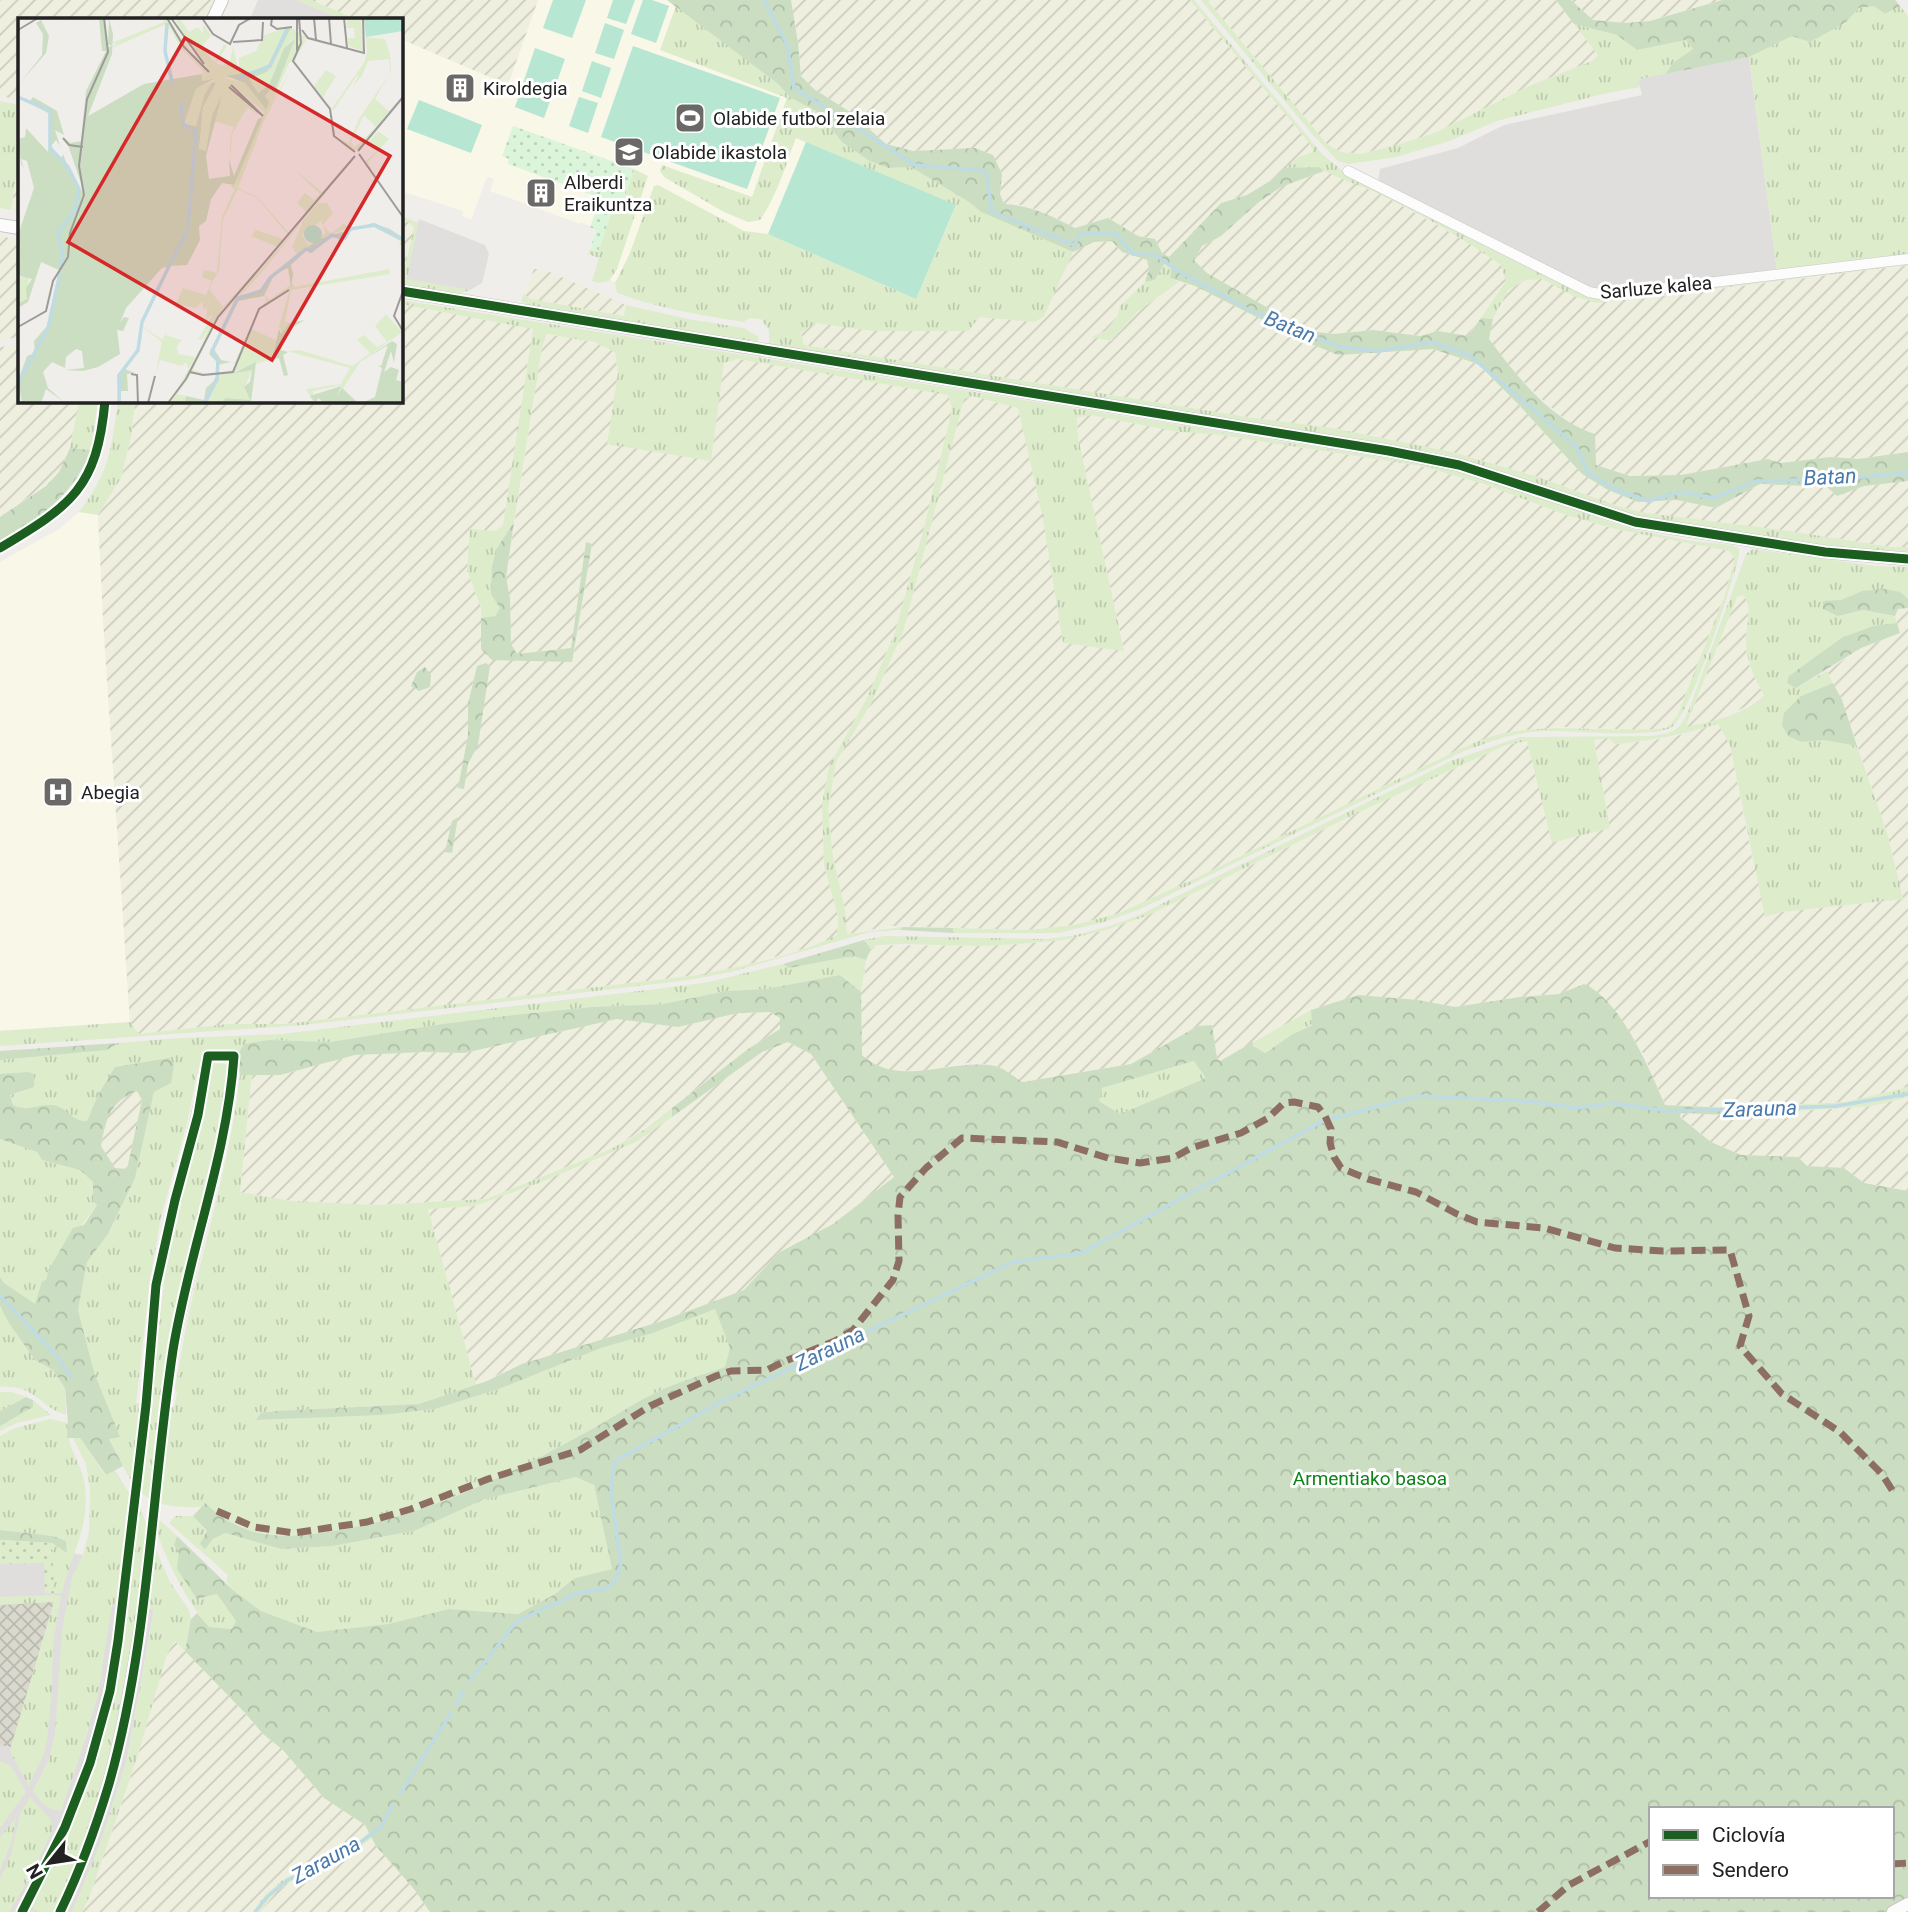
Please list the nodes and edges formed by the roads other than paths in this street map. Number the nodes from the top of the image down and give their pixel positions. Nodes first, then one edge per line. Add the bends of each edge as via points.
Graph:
1 (222, 0) edge
2 (213, 18) edge
3 (1348, 171) dead end
4 (0, 225) edge
5 (18, 228) edge
6 (1908, 259) edge
7 (402, 291) edge
8 (105, 402) edge
9 (0, 548) edge
10 (1908, 559) edge
11 (146, 1405) tunnel mouth
12 (165, 1408) tunnel mouth
13 (122, 1606) tunnel mouth
14 (142, 1608) tunnel mouth
15 (1908, 1904) edge
16 (22, 1912) edge
17 (60, 1912) edge
18 (1893, 1912) edge

1 - 2 street
3 - 6 street, Sarluze kalea via 1589,292 1605,295
4 - 5 street
7 - 10 street via 1389,451 1459,465 1635,522 1825,552
8 - 9 street via 96,457 75,495 52,516
11 - 12 street via 156,1285 208,1056 233,1056 221,1148 176,1335
13 - 16 street via 110,1691 90,1763 50,1860
14 - 17 street via 109,1784
15 - 18 street

